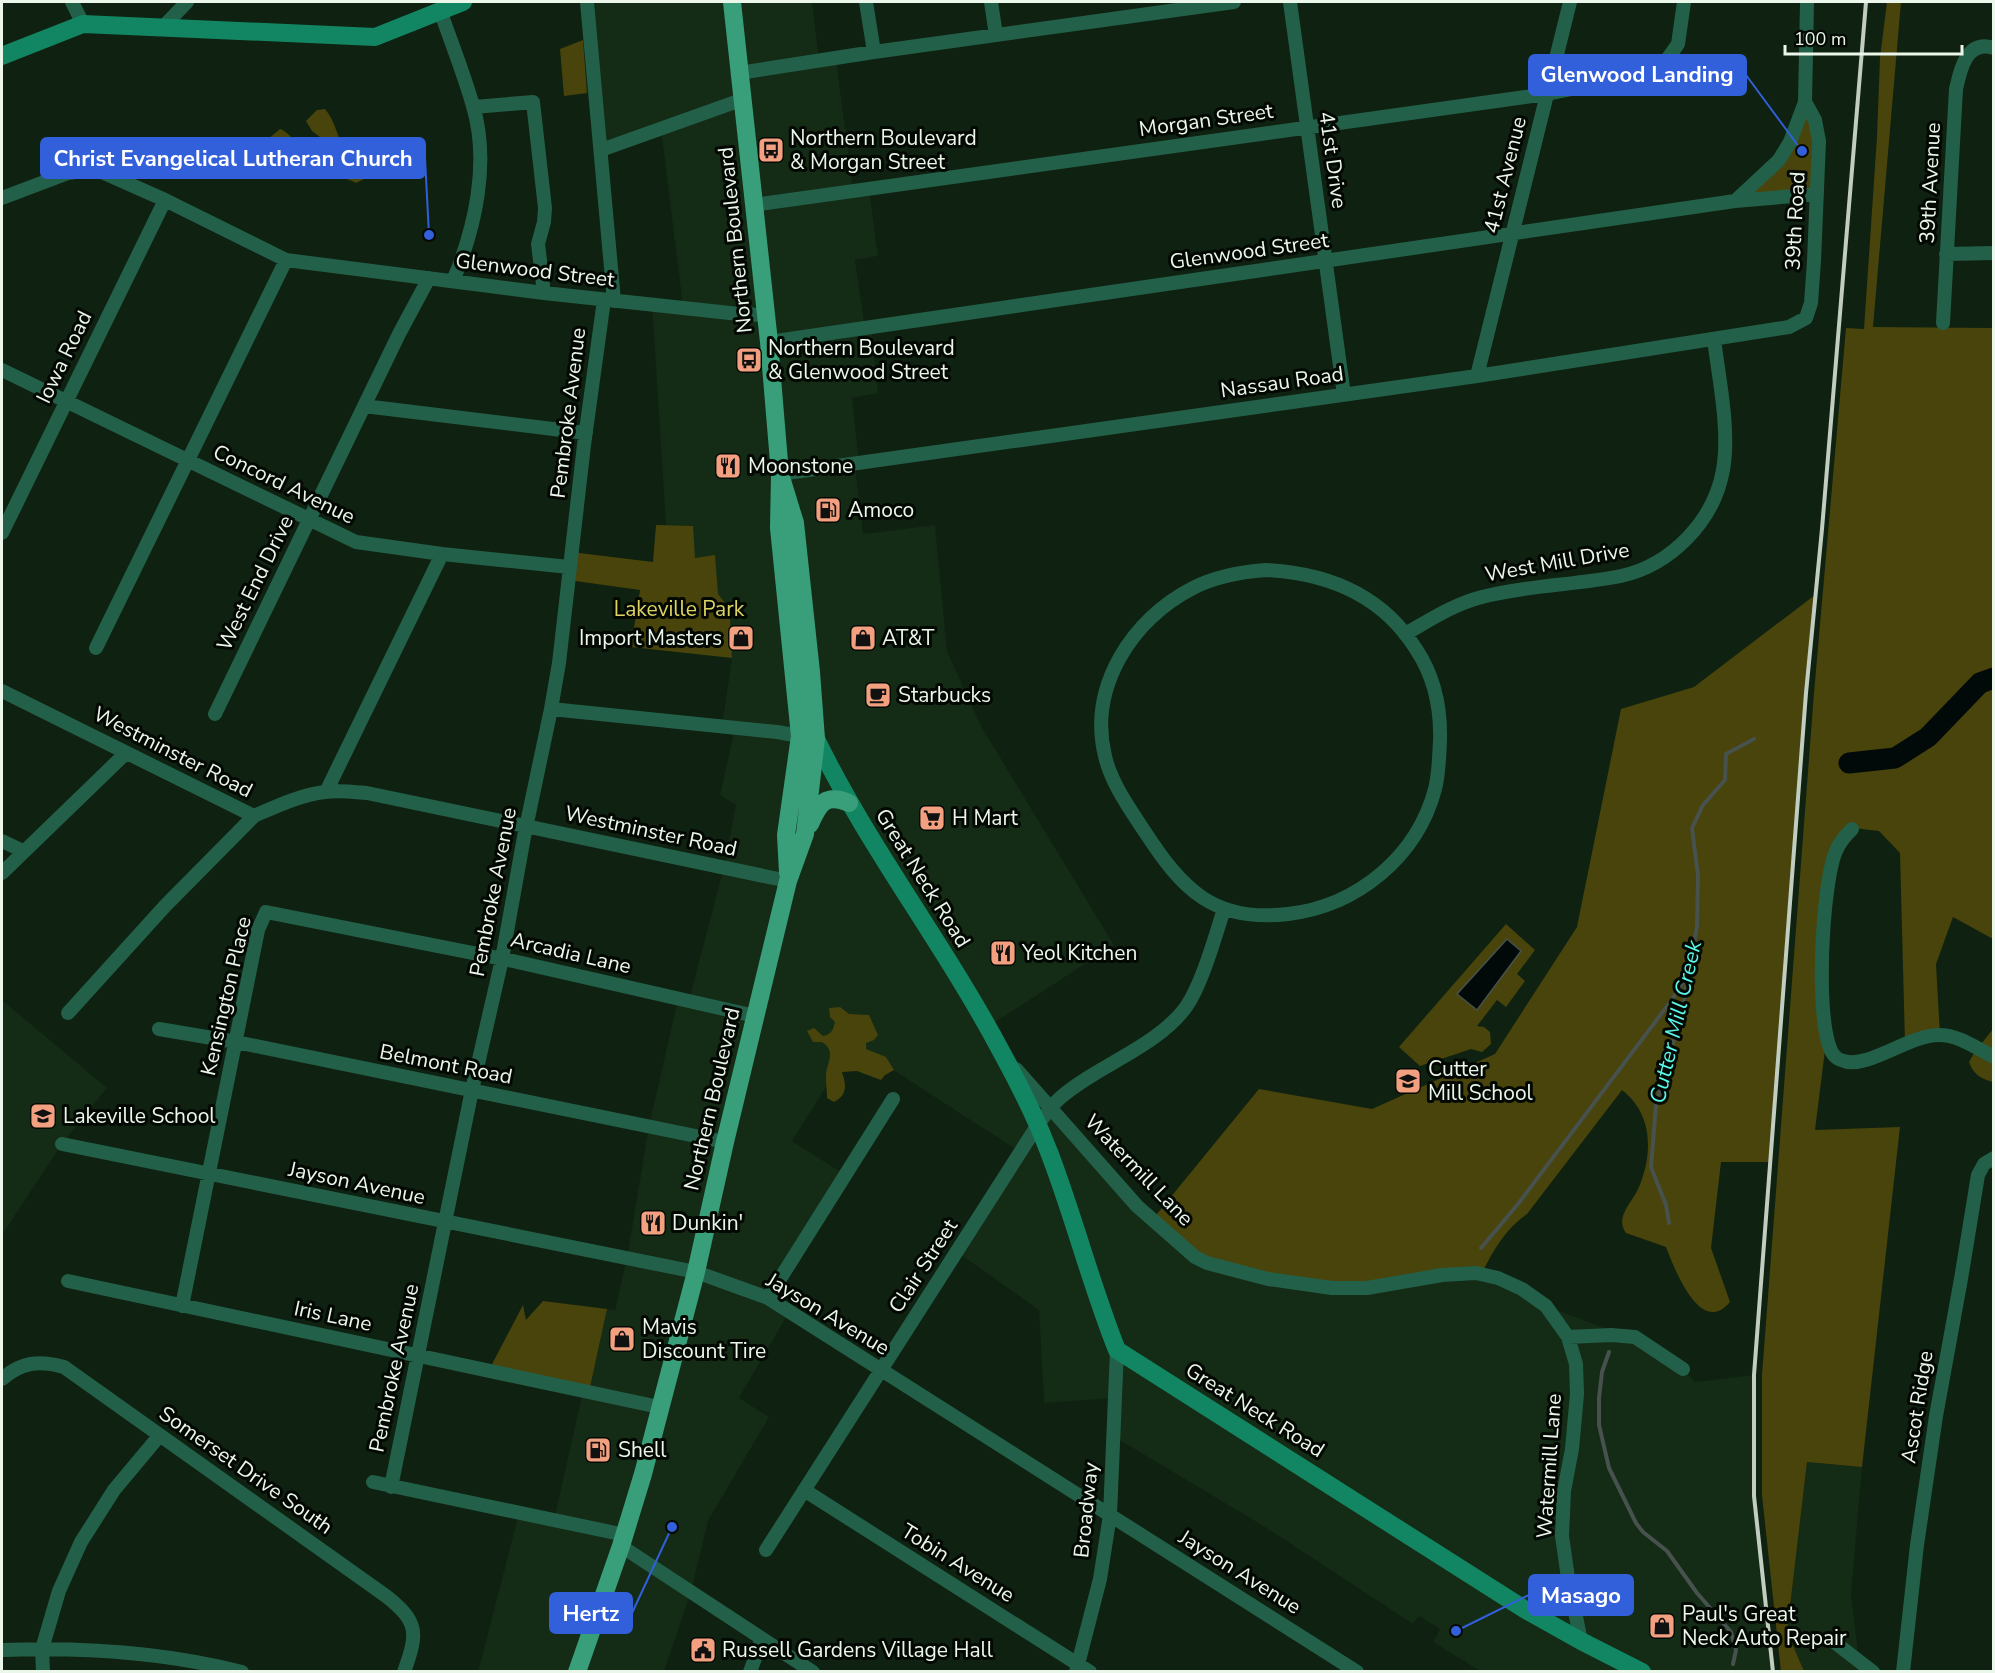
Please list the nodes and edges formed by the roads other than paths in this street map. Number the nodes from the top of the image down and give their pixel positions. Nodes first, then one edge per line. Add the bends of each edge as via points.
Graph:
1 (72, 2) edge
2 (187, 2) edge
3 (463, 2) edge
4 (587, 2) edge
5 (732, 2) edge
6 (866, 2) edge
7 (991, 2) edge
8 (1234, 2) edge
9 (1290, 2) edge
10 (1570, 2) edge
11 (1684, 2) edge
12 (1808, 2) edge
13 (1155, 7) edge
14 (440, 10) junction
15 (83, 24) junction
16 (164, 26) junction
17 (996, 35) junction
18 (1994, 48) edge
19 (874, 52) junction
20 (2, 56) edge
21 (738, 73) junction
22 (1547, 94) junction
23 (741, 100) junction
24 (1805, 102) junction
25 (474, 107) junction
26 (1308, 127) junction
27 (601, 150) junction
28 (1817, 194) junction
29 (2, 198) edge
30 (165, 200) junction
31 (1735, 201) junction
32 (753, 205) junction
33 (1512, 235) junction
34 (1994, 253) edge
35 (1946, 254) junction
36 (286, 260) junction
37 (1326, 261) junction
38 (429, 278) junction
39 (453, 281) junction
40 (544, 293) junction
41 (609, 300) junction
42 (766, 315) junction
43 (1943, 323) dead end
44 (1789, 327) joint
45 (1714, 339) junction
46 (769, 342) junction
47 (2, 370) edge
48 (1477, 376) junction
49 (1344, 395) junction
50 (66, 402) junction
51 (364, 406) junction
52 (586, 433) junction
53 (187, 461) junction
54 (780, 474) junction
55 (308, 520) junction
56 (2, 533) edge
57 (442, 554) junction
58 (569, 567) junction
59 (1405, 634) junction
60 (96, 648) dead end
61 (2, 691) edge
62 (551, 709) junction
63 (215, 714) dead end
64 (808, 737) junction
65 (126, 753) junction
66 (326, 792) junction
67 (849, 802) junction
68 (254, 816) junction
69 (526, 826) junction
70 (1852, 829) dead end
71 (805, 834) junction
72 (2, 841) edge
73 (23, 851) junction
74 (2, 873) edge
75 (788, 881) junction
76 (1224, 909) junction
77 (271, 913) joint
78 (502, 959) junction
79 (68, 1013) dead end
80 (755, 1016) junction
81 (159, 1029) dead end
82 (236, 1042) junction
83 (1003, 1054) junction
84 (1994, 1057) edge
85 (472, 1090) junction
86 (892, 1099) dead end
87 (1050, 1108) junction
88 (1037, 1126) junction
89 (724, 1142) junction
90 (62, 1144) dead end
91 (1994, 1158) edge
92 (209, 1174) junction
93 (446, 1222) junction
94 (696, 1272) junction
95 (68, 1281) dead end
96 (768, 1298) junction
97 (182, 1306) junction
98 (1568, 1337) junction
99 (1117, 1350) junction
100 (419, 1355) junction
101 (1683, 1369) dead end
102 (881, 1370) junction
103 (2, 1379) edge
104 (659, 1407) junction
105 (160, 1435) junction
106 (374, 1482) dead end
107 (391, 1487) junction
108 (804, 1490) junction
109 (1110, 1515) junction
110 (623, 1540) junction
111 (766, 1550) dead end
112 (762, 1639) junction
113 (1581, 1641) junction
114 (1833, 1641) dead end
115 (42, 1649) junction
116 (2, 1650) edge
117 (1082, 1669) edge
118 (42, 1671) edge
119 (242, 1671) edge
120 (404, 1671) edge
121 (577, 1671) edge
122 (750, 1671) edge
123 (813, 1671) edge
124 (1357, 1671) edge
125 (1621, 1671) edge
126 (1642, 1671) edge
127 (1873, 1671) edge
128 (1903, 1671) edge

1 - 15 street
2 - 16 street
3 - 14 main road
4 - 27 street, Pembroke Avenue
5 - 21 main road, Northern Boulevard
6 - 19 street
7 - 17 street
8 - 13 street
9 - 26 street, 41st Drive
10 - 22 street, 41st Avenue
11 - 22 street, Morgan Street via 1678,44 1663,65 1641,75
12 - 24 street, 39th Road
13 - 17 street
14 - 16 main road via 375,37
14 - 25 street
15 - 16 main road
15 - 20 main road
17 - 19 street
18 - 35 street, 39th Avenue via 1974,51 1962,63 1956,89
19 - 21 street
21 - 23 main road, Northern Boulevard
22 - 26 street, Morgan Street
22 - 33 street, 41st Avenue
23 - 27 street
23 - 32 main road, Northern Boulevard
24 - 28 street, 39th Road via 1815,120 1819,141
24 - 31 street via 1779,160
25 - 39 street via 479,134 479,178 468,238
25 - 40 street via 534,102 545,208 538,244
26 - 32 street, Morgan Street
26 - 37 street, 41st Drive
27 - 41 street, Pembroke Avenue
28 - 31 street, Glenwood Street
28 - 44 street, 39th Road via 1811,303 1806,318
29 - 30 street, Glenwood Street via 68,173 91,170 113,175
30 - 36 street, Glenwood Street
30 - 50 street, Iowa Road
31 - 33 street, Glenwood Street
32 - 42 main road, Northern Boulevard
33 - 37 street, Glenwood Street
33 - 48 street, 41st Avenue
34 - 35 street
35 - 43 street, 39th Avenue
36 - 38 street, Glenwood Street
36 - 53 street
37 - 46 street, Glenwood Street
37 - 49 street, 41st Drive
38 - 39 street, Glenwood Street
38 - 51 street, West End Drive
39 - 40 street, Glenwood Street
40 - 41 street, Glenwood Street
41 - 42 street, Glenwood Street
41 - 52 street, Pembroke Avenue
42 - 46 main road, Northern Boulevard
44 - 45 street, Nassau Road
45 - 48 street, Nassau Road
45 - 59 street, West Mill Drive via 1725,444 1723,470 1706,515 1683,543 1657,562 1623,575 1482,597 1446,610
46 - 54 main road, Northern Boulevard
47 - 50 street, Concord Avenue
48 - 49 street, Nassau Road
49 - 54 street, Nassau Road
50 - 53 street, Concord Avenue
50 - 56 street, Iowa Road
51 - 52 street
51 - 55 street, West End Drive
52 - 58 street, Pembroke Avenue
53 - 55 street, Concord Avenue
53 - 60 street
54 - 64 main road, Northern Boulevard via 795,523 811,672
55 - 57 street, Concord Avenue via 360,543
55 - 63 street, West End Drive
57 - 58 street, Concord Avenue
57 - 66 street
58 - 62 street, Pembroke Avenue
59 - 76 street via 1427,669 1439,709 1436,788 1420,827 1383,872 1333,903 1288,914 1256,915
59 - 76 street via 1366,598 1337,583 1306,574 1241,572 1194,587 1173,600 1137,633 1119,659 1101,706 1105,757 1113,777 1166,864 1188,887
61 - 65 street, Westminster Road
62 - 64 street
62 - 69 street, Pembroke Avenue
64 - 67 main road, Great Neck Road
64 - 71 main road, Northern Boulevard
64 - 75 main road, Northern Boulevard via 786,835
65 - 68 street, Westminster Road
65 - 73 street
66 - 68 street, Westminster Road via 290,800
66 - 69 street, Westminster Road via 368,793
67 - 71 main road via 835,798 822,803
67 - 83 main road, Great Neck Road
68 - 79 street
69 - 75 street, Westminster Road
69 - 78 street, Pembroke Avenue
70 - 84 street via 1836,850 1827,892 1820,978 1831,1052 1844,1061 1857,1062 1905,1043 1940,1035 1958,1038
71 - 75 main road, Northern Boulevard
72 - 73 street
73 - 74 street
75 - 80 main road, Northern Boulevard
76 - 87 street, Clair Street via 1187,1006 1175,1020 1066,1093
77 - 78 street, Arcadia Lane
77 - 82 street, Kensington Place via 266,912 258,930
78 - 80 street, Arcadia Lane
78 - 85 street, Pembroke Avenue
80 - 89 main road, Northern Boulevard
81 - 82 street, Belmont Road
82 - 85 street, Belmont Road
82 - 92 street, Kensington Place
83 - 87 street, Great Neck Road
83 - 88 main road, Great Neck Road
85 - 89 street, Belmont Road
85 - 93 street, Pembroke Avenue
86 - 96 street
87 - 88 street, Clair Street
87 - 98 street, Watermill Lane via 1137,1206 1206,1263 1268,1279 1332,1288 1366,1288 1442,1275 1498,1278 1546,1306
88 - 99 main road, Great Neck Road
88 - 102 street, Clair Street
89 - 94 main road, Northern Boulevard
90 - 92 street, Jayson Avenue
91 - 128 street, Ascot Ridge via 1984,1164 1978,1175 1934,1428
92 - 93 street, Jayson Avenue
92 - 97 street, Kensington Place
93 - 94 street, Jayson Avenue
93 - 100 street, Pembroke Avenue
94 - 96 street, Jayson Avenue
94 - 104 main road, Northern Boulevard
95 - 97 street, Iris Lane
96 - 102 street, Jayson Avenue
97 - 100 street, Iris Lane
98 - 101 street via 1635,1337
98 - 113 street, Watermill Lane via 1576,1364 1577,1394 1562,1536
99 - 109 street, Broadway
99 - 113 main road, Great Neck Road via 1524,1609
100 - 104 street, Iris Lane
100 - 107 street, Pembroke Avenue
102 - 108 street, Clair Street
102 - 109 street, Jayson Avenue
103 - 105 street, Somerset Drive South via 26,1364 64,1367
104 - 110 main road, Northern Boulevard
105 - 115 street via 114,1490 81,1542 59,1591
105 - 120 street, Somerset Drive South via 404,1610 414,1634
106 - 107 street
107 - 110 street
108 - 111 street, Clair Street
108 - 117 street, Tobin Avenue
109 - 117 street, Broadway
109 - 124 street, Jayson Avenue
110 - 112 street
110 - 121 main road, Northern Boulevard
112 - 122 street
112 - 123 street
113 - 125 main road
113 - 126 main road, Great Neck Road
114 - 127 street
115 - 116 street
115 - 118 street
115 - 119 street via 98,1650

